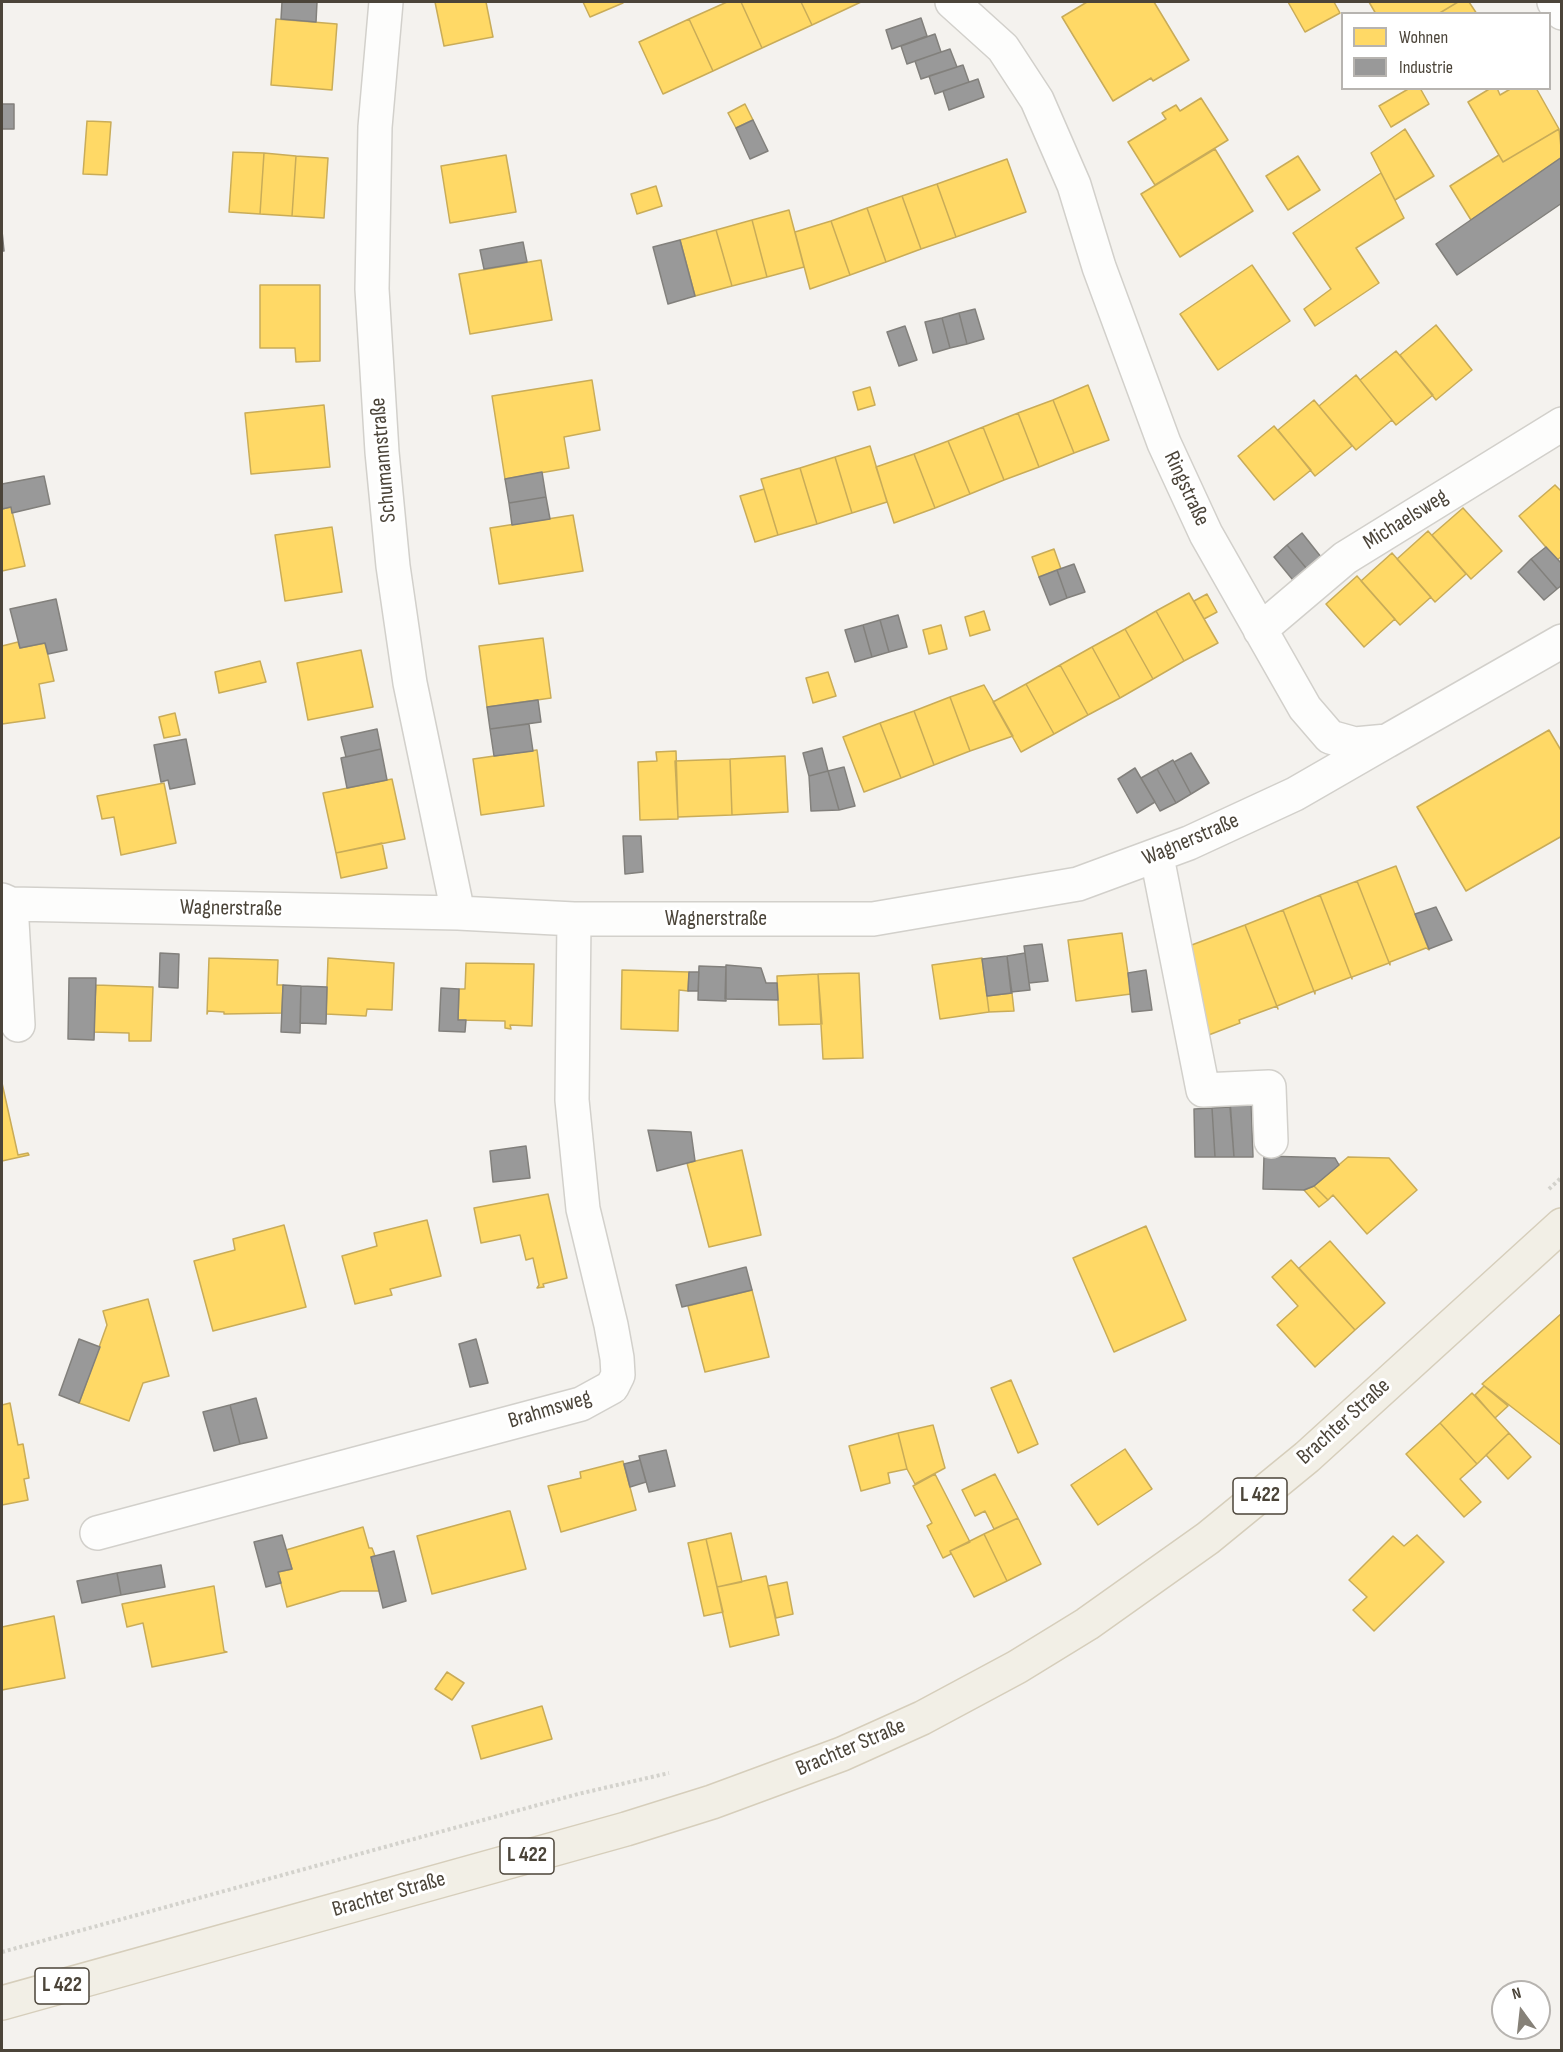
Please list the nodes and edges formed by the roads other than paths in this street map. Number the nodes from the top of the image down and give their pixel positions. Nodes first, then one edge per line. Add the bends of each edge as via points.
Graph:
1 (386, 2) edge
2 (952, 2) edge
3 (1554, 2) edge
4 (1562, 13) edge
5 (1562, 424) edge
6 (1260, 630) junction
7 (1562, 641) edge
8 (1387, 741) junction
9 (1157, 856) junction
10 (6, 902) edge
11 (458, 914) junction
12 (574, 919) junction
13 (18, 1025) dead end
14 (1271, 1141) dead end
15 (1562, 1225) edge
16 (97, 1533) dead end
17 (2, 2003) edge

1 - 11 street, Schumannstraße via 375,126 372,289 382,452 410,683
2 - 6 street, Ringstraße via 1003,48 1037,100 1074,184 1099,267 1164,442 1206,534
3 - 4 street
5 - 6 street, Michaelsweg via 1345,558
6 - 8 street, Ringstraße via 1305,708 1330,737 1355,744
7 - 8 street, Ringstraße
8 - 9 street, Wagnerstraße via 1295,794
9 - 12 street, Wagnerstraße via 1078,884 873,919
9 - 14 street via 1203,1090 1269,1087
10 - 11 street, Wagnerstraße
10 - 13 street, Wagnerstraße
11 - 12 street, Wagnerstraße
12 - 16 street, Brahmsweg via 572,1100 583,1209 617,1358 618,1375 612,1387 581,1404
15 - 17 main road, Brachter Straße / L 422 via 1307,1457 1208,1538 1087,1624 922,1718 832,1758 712,1802

